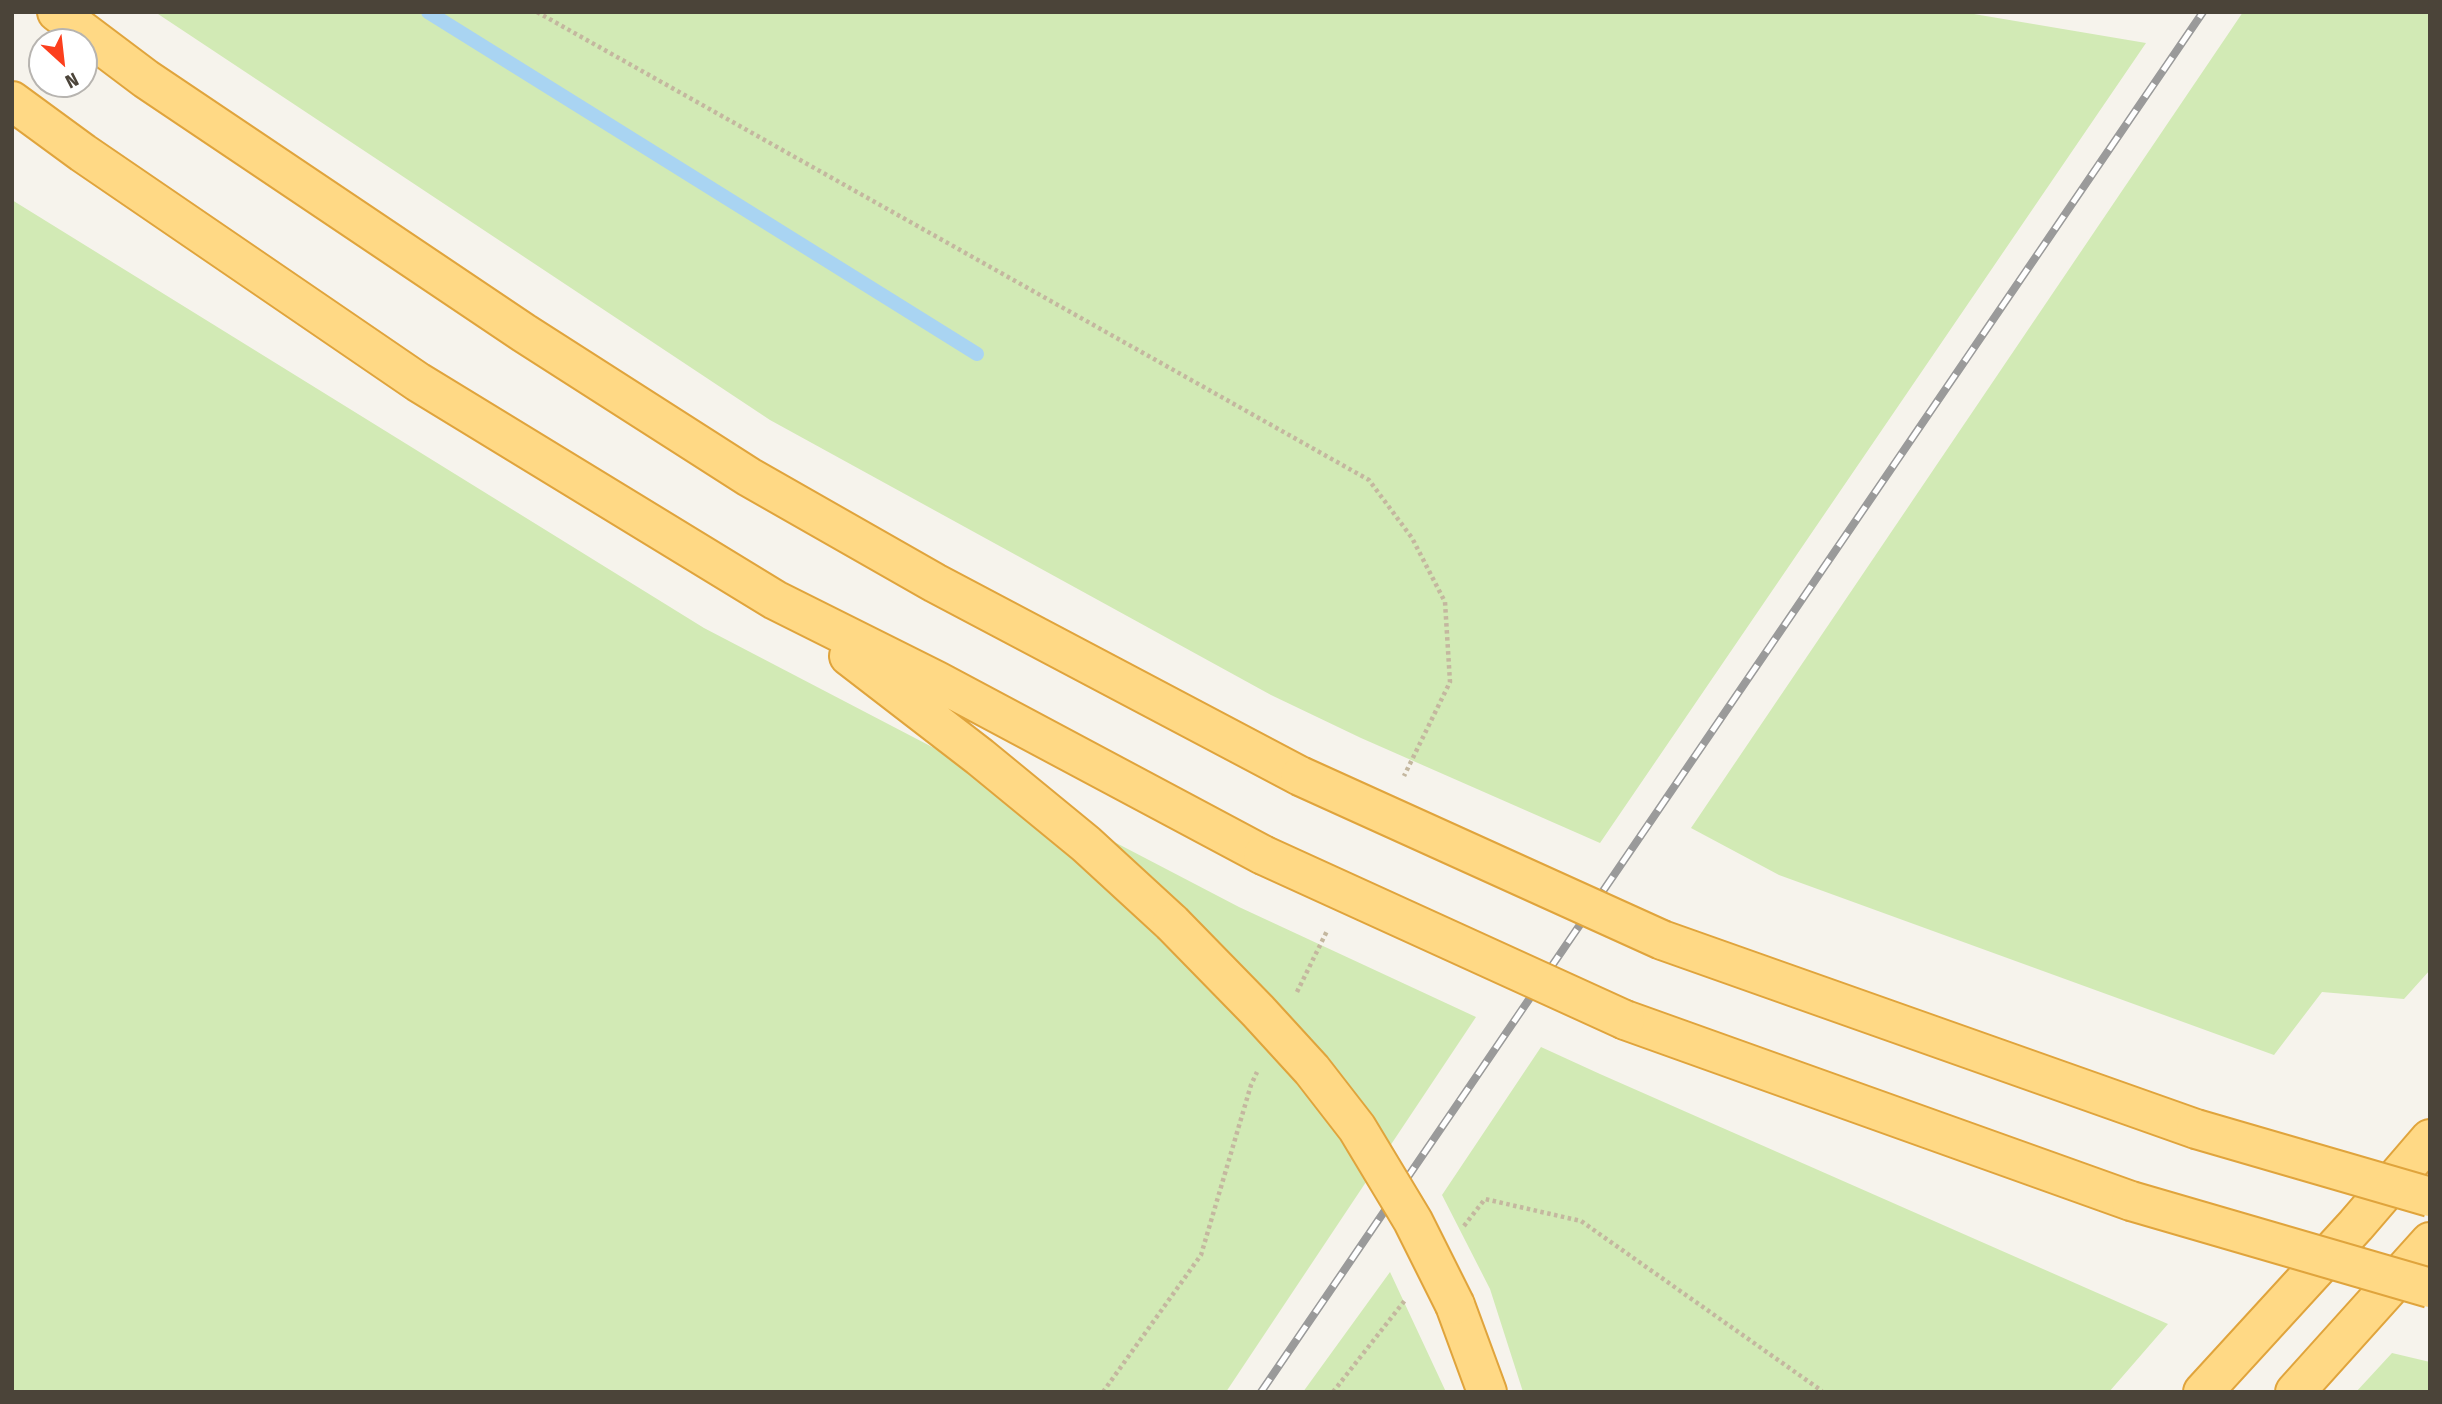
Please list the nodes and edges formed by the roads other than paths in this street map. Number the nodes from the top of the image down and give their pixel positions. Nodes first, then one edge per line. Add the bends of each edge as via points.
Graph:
1 (57, 12) edge
2 (12, 101) edge
3 (775, 600) junction
4 (2430, 1139) edge
5 (2430, 1197) edge
6 (2426, 1261) edge
7 (1487, 1392) edge
8 (2203, 1392) edge
9 (2295, 1392) edge

1 - 5 highway, bridge via 146,79 524,334 749,477 935,583 1300,776 1662,940 2196,1129
2 - 3 highway via 418,382
3 - 6 highway, bridge via 1263,855 1625,1020 2131,1201
3 - 7 highway, bridge via 1086,844 1172,923 1303,1060 1357,1128 1413,1221 1455,1305
4 - 8 highway
6 - 9 highway

